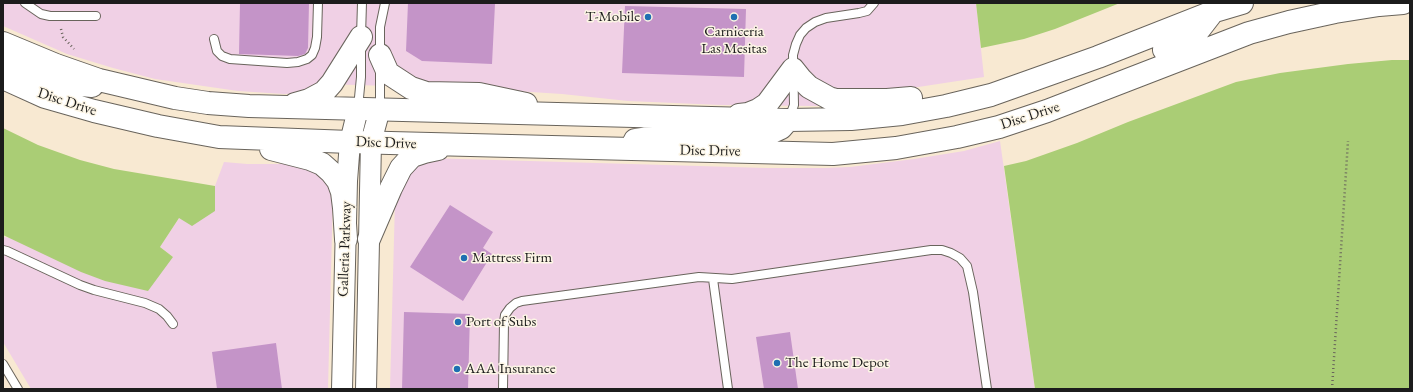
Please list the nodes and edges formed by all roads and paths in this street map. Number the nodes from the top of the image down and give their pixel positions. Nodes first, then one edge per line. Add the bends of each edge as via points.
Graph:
1 (25, 3) edge
2 (318, 3) edge
3 (362, 3) edge
4 (385, 3) edge
5 (874, 3) edge
6 (1242, 3) edge
7 (1403, 3) edge
8 (1210, 8) edge
9 (96, 16) dead end
10 (61, 28) dead end
11 (361, 37) junction
12 (214, 39) dead end
13 (3, 43) edge
14 (76, 51) dead end
15 (380, 55) junction
16 (793, 69) junction
17 (4, 74) edge
18 (1033, 81) junction
19 (129, 88) junction
20 (268, 107) junction
21 (358, 109) junction
22 (380, 109) junction
23 (572, 114) junction
24 (716, 118) junction
25 (788, 120) junction
26 (1010, 124) junction
27 (219, 137) junction
28 (1348, 141) dead end
29 (361, 142) junction
30 (459, 145) junction
31 (596, 148) junction
32 (346, 239) junction
33 (369, 239) junction
34 (3, 250) edge
35 (713, 278) junction
36 (173, 324) dead end
37 (3, 364) edge
38 (18, 389) edge
39 (342, 389) edge
40 (366, 389) edge
41 (503, 389) edge
42 (728, 389) edge
43 (987, 389) edge
44 (1332, 389) edge

1 - 9 lane via 41,14 50,16
2 - 12 lane via 315,48 307,59 287,63 230,59 217,51
3 - 11 lane
4 - 15 lane via 380,27
5 - 16 lane via 867,11 826,18 806,28 796,44
6 - 8 main road, Disc Drive
7 - 26 main road, Disc Drive via 1334,12 1249,33
8 - 18 main road, Disc Drive
8 - 26 main road via 1195,35 1187,41 1066,90
10 - 14 path via 63,36
11 - 20 main road via 324,92 296,104
11 - 21 lane
13 - 19 main road, Disc Drive via 99,80
15 - 22 lane
15 - 23 main road via 388,73 411,88 426,93 490,96
16 - 18 main road via 809,87 836,100 887,100 970,92
16 - 24 main road via 767,104 758,110 748,114
16 - 25 lane via 794,105
17 - 19 main road via 46,78 62,83
17 - 27 main road, Disc Drive via 45,97 158,126
18 - 25 main road, Disc Drive via 991,95 902,114 851,119
19 - 20 main road, Disc Drive via 208,103
20 - 21 main road, Disc Drive
21 - 22 main road, Disc Drive
21 - 29 street, Galleria Parkway
22 - 23 main road, Disc Drive
22 - 29 street, Galleria Parkway
23 - 24 main road, Disc Drive
24 - 25 main road, Disc Drive
25 - 31 main road via 782,128 764,135 673,134
26 - 31 main road, Disc Drive via 912,145 833,154
27 - 29 main road, Disc Drive
27 - 32 main road via 298,155 322,164 338,181 342,192
28 - 44 path
29 - 30 main road, Disc Drive
29 - 32 street, Galleria Parkway via 347,181
29 - 33 street, Galleria Parkway
30 - 31 main road, Disc Drive
30 - 33 main road via 424,152 407,160 391,188
32 - 39 street, Galleria Parkway
33 - 40 street, Galleria Parkway
34 - 36 lane via 80,285 159,309
35 - 41 lane via 699,277 516,303 505,315
35 - 42 lane
35 - 43 lane via 732,279 931,250 951,253 960,258 969,273
37 - 38 lane

